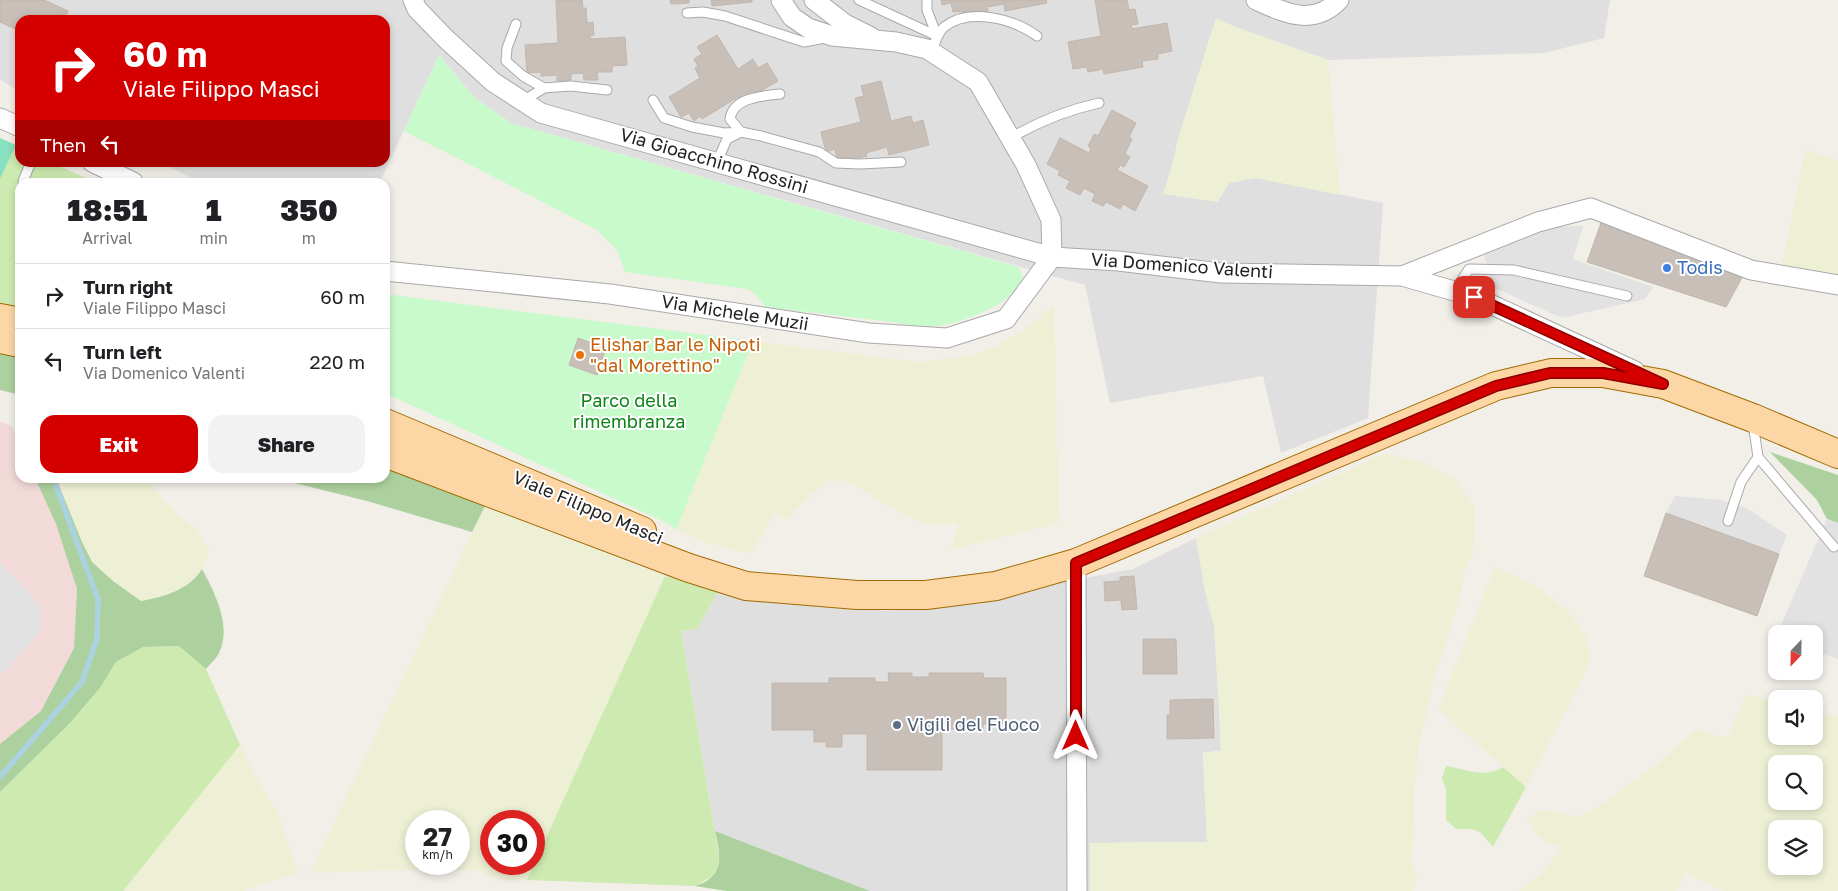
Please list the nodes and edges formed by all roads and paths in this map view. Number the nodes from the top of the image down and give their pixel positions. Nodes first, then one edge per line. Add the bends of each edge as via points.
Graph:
1 (413, 0) edge
2 (781, 0) edge
3 (814, 0) edge
4 (859, 0) edge
5 (927, 0) edge
6 (1256, 0) edge
7 (1339, 0) edge
8 (686, 13) dead end
9 (516, 24) dead end
10 (832, 36) junction
11 (1037, 36) dead end
12 (879, 41) junction
13 (935, 44) junction
14 (544, 88) junction
15 (607, 90) dead end
16 (780, 94) dead end
17 (653, 100) dead end
18 (523, 101) junction
19 (1099, 103) dead end
20 (0, 118) edge
21 (15, 126) edge
22 (741, 132) junction
23 (1010, 138) junction
24 (717, 162) junction
25 (901, 162) dead end
26 (102, 167) edge
27 (125, 178) edge
28 (1052, 256) junction
29 (390, 272) edge
30 (1402, 276) junction
31 (1838, 285) edge
32 (1454, 291) junction
33 (1627, 296) dead end
34 (0, 318) edge
35 (15, 321) edge
36 (0, 339) edge
37 (15, 342) edge
38 (1663, 384) junction
39 (1753, 418) junction
40 (390, 425) edge
41 (390, 454) edge
42 (1838, 454) edge
43 (1758, 457) junction
44 (1728, 521) dead end
45 (1834, 547) dead end
46 (1076, 563) junction
47 (792, 589) junction
48 (1077, 891) edge

1 - 18 street, Via Gioacchino Rossini via 417,9 492,82
2 - 10 street via 792,17 808,28
3 - 12 street via 846,24
4 - 13 lane
5 - 13 lane
6 - 7 street via 1293,15 1307,16 1318,14
8 - 10 lane via 725,16 804,42
9 - 14 lane via 506,61
10 - 12 street
11 - 13 lane via 1017,24 984,17 956,20 943,28
12 - 13 street
13 - 23 street via 978,82
14 - 15 lane via 571,86
14 - 18 lane
16 - 22 lane via 738,104 730,113 730,119
17 - 22 lane via 664,118 724,133
18 - 24 street, Via Gioacchino Rossini via 540,112
19 - 23 lane via 1069,110
20 - 21 street
22 - 24 lane via 727,139
22 - 25 lane via 819,152 836,163
23 - 28 street via 1051,220
24 - 28 street, Via Gioacchino Rossini
26 - 27 street
28 - 29 street, Via Michele Muzii via 1006,318 947,338 869,333 610,294
28 - 30 street, Via Domenico Valenti via 1221,272
30 - 31 street, Via Domenico Valenti via 1538,222 1591,208 1751,270
30 - 32 street, Via Domenico Valenti
32 - 33 lane via 1469,269 1514,270
32 - 38 street, Via Domenico Valenti via 1474,297
34 - 35 main road
36 - 37 main road
38 - 39 main road, Viale Filippo Masci
38 - 46 main road, Viale Filippo Masci via 1603,373 1550,373 1496,386
39 - 42 main road, Viale Filippo Masci
39 - 43 lane
40 - 47 main road, Viale Filippo Masci via 695,553 754,571
41 - 47 main road, Viale Filippo Masci via 689,568 746,586
43 - 44 lane via 1742,482
43 - 45 lane
46 - 47 main road, Viale Filippo Masci via 996,586 926,595 857,595
46 - 48 street

